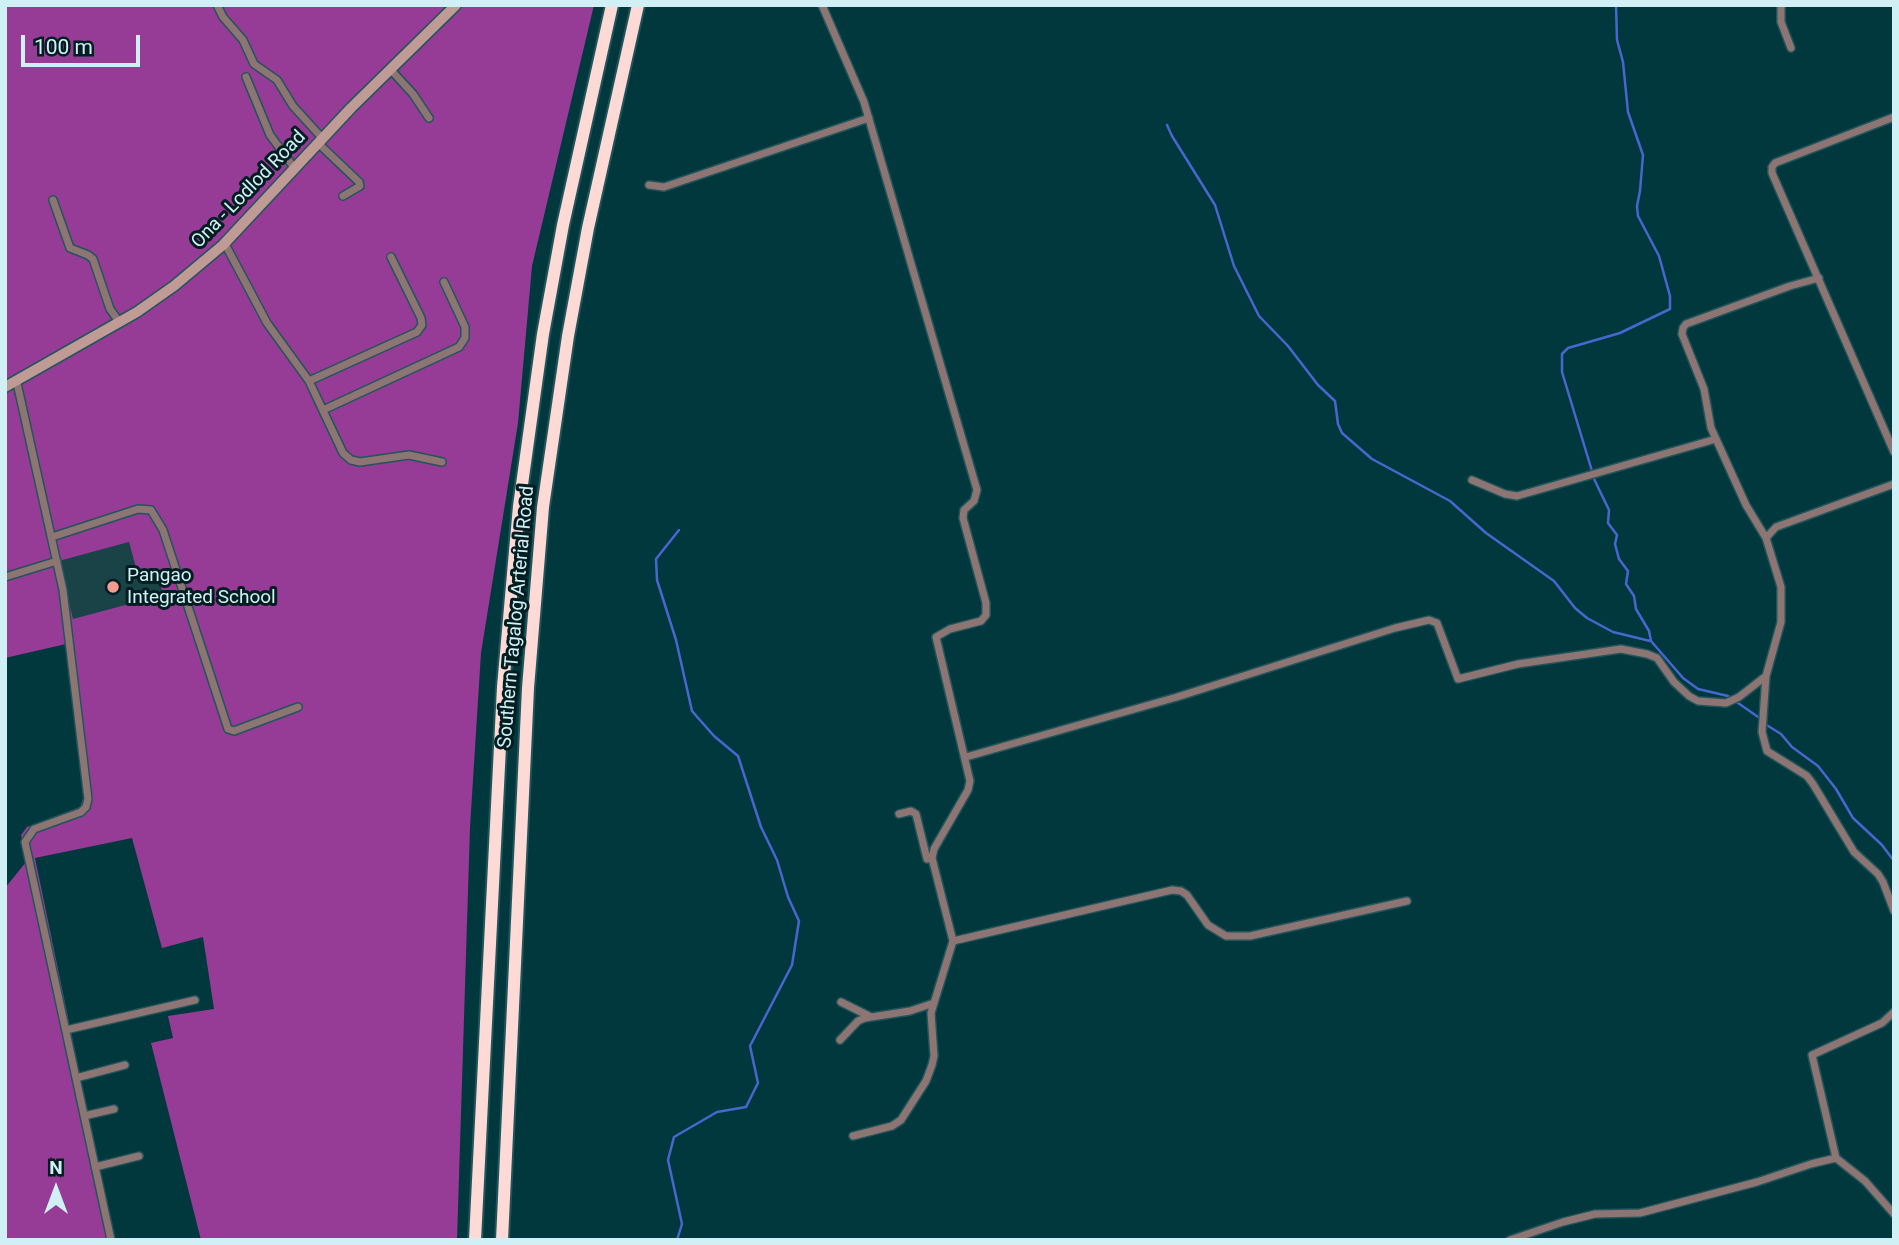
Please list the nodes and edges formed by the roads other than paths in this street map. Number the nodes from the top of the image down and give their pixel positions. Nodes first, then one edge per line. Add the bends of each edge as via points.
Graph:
1 (217, 5) edge
2 (456, 5) edge
3 (612, 5) edge
4 (638, 5) edge
5 (822, 5) edge
6 (1781, 5) edge
7 (1791, 48) dead end
8 (391, 70) junction
9 (246, 77) dead end
10 (1894, 117) edge
11 (429, 118) dead end
12 (869, 118) junction
13 (321, 142) junction
14 (295, 169) junction
15 (649, 185) dead end
16 (343, 195) dead end
17 (52, 200) dead end
18 (225, 244) junction
19 (391, 257) dead end
20 (1819, 278) junction
21 (444, 282) dead end
22 (120, 323) junction
23 (309, 381) junction
24 (17, 383) junction
25 (5, 387) edge
26 (323, 410) junction
27 (1716, 439) junction
28 (1894, 452) edge
29 (442, 462) dead end
30 (1472, 480) dead end
31 (1894, 484) edge
32 (52, 537) junction
33 (1766, 538) junction
34 (57, 561) junction
35 (5, 577) edge
36 (1766, 676) junction
37 (298, 707) dead end
38 (966, 757) junction
39 (899, 814) dead end
40 (932, 858) junction
41 (1407, 901) dead end
42 (1894, 911) edge
43 (953, 942) junction
44 (195, 999) dead end
45 (841, 1002) dead end
46 (933, 1003) junction
47 (1894, 1012) edge
48 (871, 1017) junction
49 (66, 1030) junction
50 (840, 1040) dead end
51 (125, 1065) dead end
52 (76, 1078) junction
53 (114, 1110) dead end
54 (84, 1116) junction
55 (853, 1136) dead end
56 (139, 1156) dead end
57 (1836, 1158) junction
58 (95, 1167) junction
59 (1894, 1214) edge
60 (111, 1240) edge
61 (475, 1240) edge
62 (502, 1240) edge
63 (1510, 1240) edge

1 - 13 street via 254,64 277,80
2 - 8 main road, Ona - Lodlod Road
3 - 61 highway, Southern Tagalog Arterial Road via 563,225 519,506 503,687
4 - 62 highway, Southern Tagalog Arterial Road via 588,228 543,507 528,688
5 - 12 street
6 - 7 street via 1781,22
8 - 11 street
8 - 13 main road, Ona - Lodlod Road
9 - 14 street via 270,135
10 - 20 street via 1772,167
12 - 15 street via 664,187
12 - 38 street via 977,490 964,518 986,615 936,637
13 - 14 main road, Ona - Lodlod Road
13 - 16 street via 359,182 360,186
14 - 18 main road, Ona - Lodlod Road
17 - 22 street via 70,248 93,259 110,309
18 - 22 main road, Ona - Lodlod Road
18 - 23 street via 267,323
19 - 23 street via 422,325 417,332
20 - 27 street via 1683,328
20 - 28 street
21 - 26 street via 465,327 459,347
22 - 24 main road, Ona - Lodlod Road
23 - 26 street
24 - 25 main road, Ona - Lodlod Road
24 - 32 street
26 - 29 street via 351,460 417,455
27 - 30 street via 1513,496
27 - 33 street
31 - 33 street via 1776,527
32 - 34 street
32 - 37 street via 138,509 151,510 163,530 228,729 234,731
33 - 36 street via 1781,587 1781,622
34 - 35 street
34 - 49 street via 88,799 81,812 34,829 25,842
36 - 38 street via 1726,703 1698,701 1674,682 1657,659 1621,649 1518,664 1458,679 1437,623 1429,620
36 - 42 street via 1762,732 1767,751 1814,784 1854,852 1878,874
38 - 40 street via 968,790
39 - 40 street via 914,811 928,859
40 - 43 street
41 - 43 street via 1250,936 1226,936 1208,925 1187,895 1172,890
43 - 46 street
44 - 49 street
45 - 48 street
46 - 48 street via 910,1012
46 - 55 street via 934,1056 926,1081 901,1120
47 - 57 street via 1882,1023 1812,1055
48 - 50 street via 858,1021
49 - 52 street
51 - 52 street
52 - 54 street
53 - 54 street
54 - 58 street
56 - 58 street
57 - 59 street via 1865,1181
57 - 63 street via 1640,1213 1595,1214
58 - 60 street

